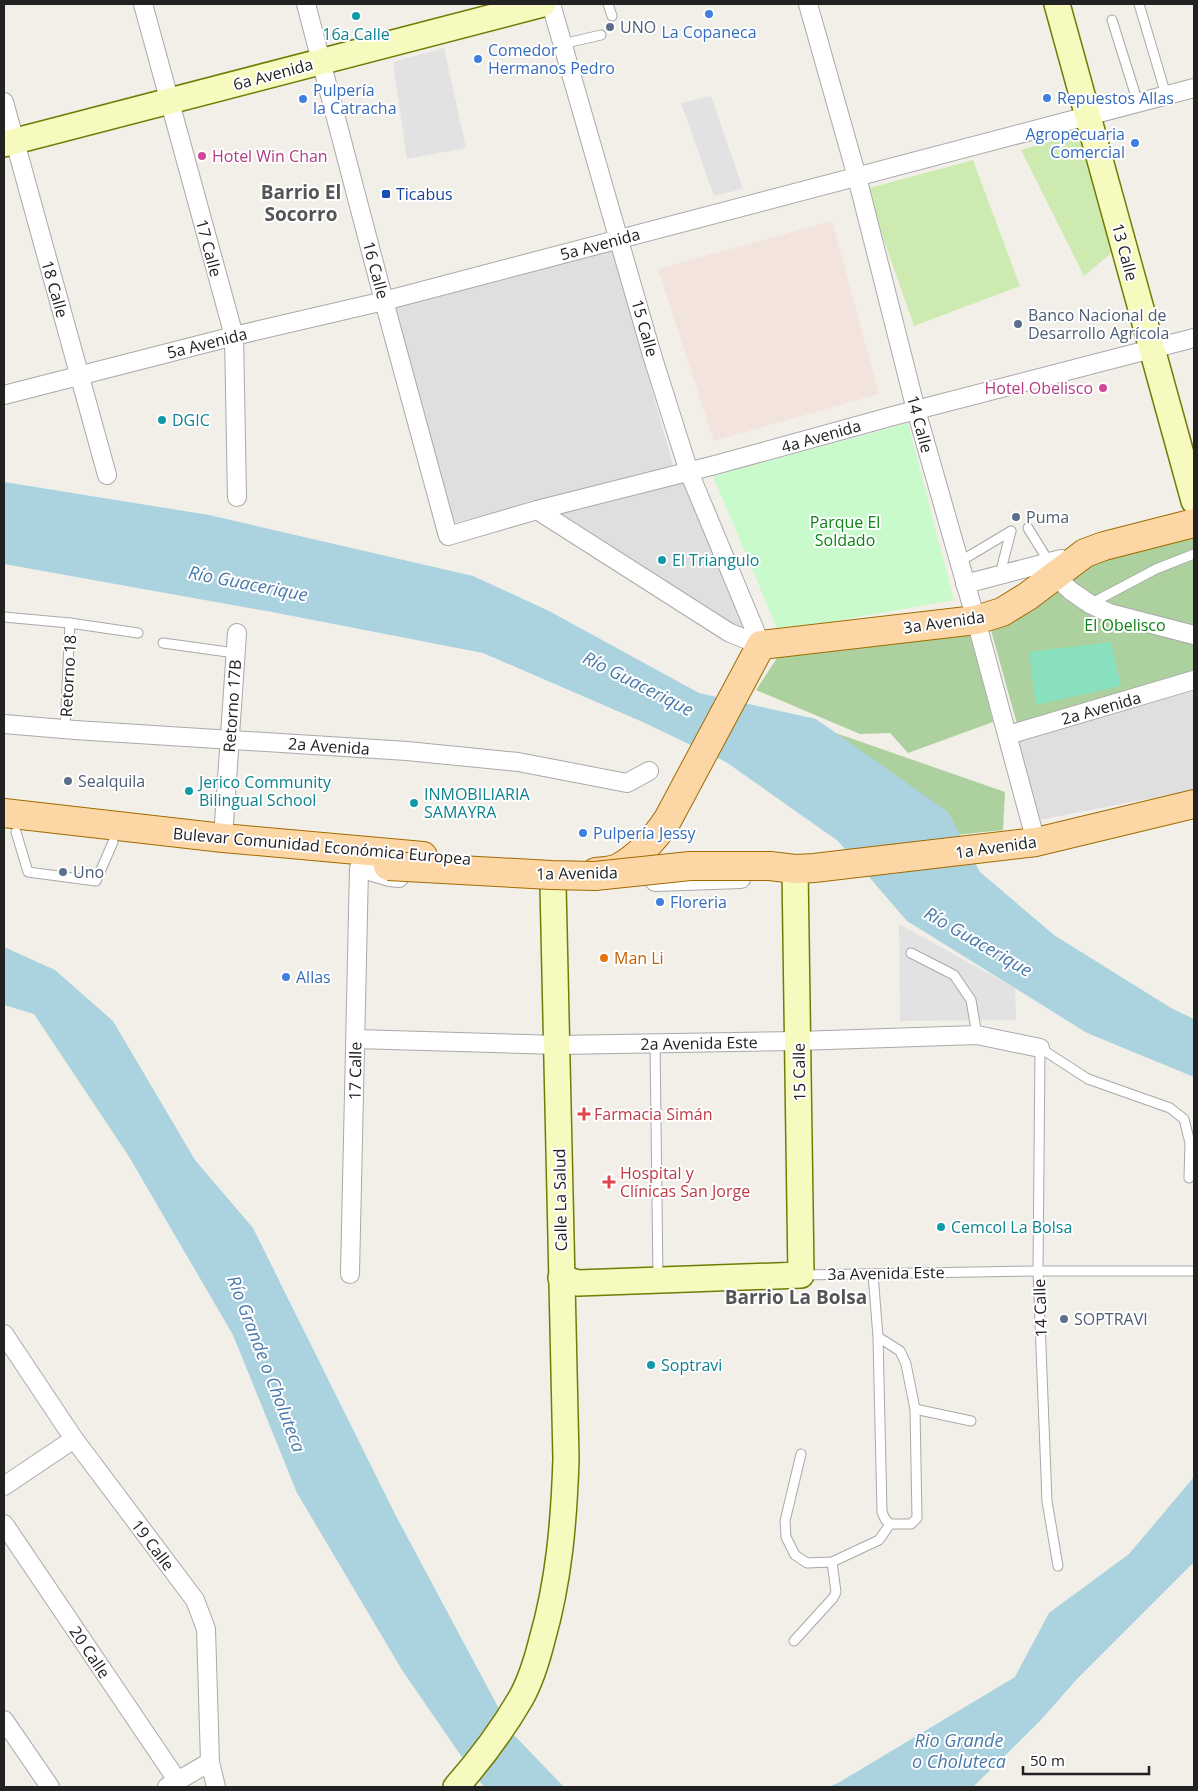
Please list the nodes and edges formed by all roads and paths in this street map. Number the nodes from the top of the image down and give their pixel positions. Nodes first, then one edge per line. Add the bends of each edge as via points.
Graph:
1 (143, 4) edge
2 (306, 4) edge
3 (543, 4) edge
4 (550, 4) edge
5 (608, 4) edge
6 (808, 4) edge
7 (1058, 4) edge
8 (1139, 4) edge
9 (612, 16) dead end
10 (1112, 20) dead end
11 (601, 34) dead end
12 (562, 44) junction
13 (321, 61) junction
14 (1194, 88) edge
15 (1166, 95) junction
16 (4, 102) edge
17 (169, 102) junction
18 (1138, 103) junction
19 (1088, 116) junction
20 (9, 142) edge
21 (857, 177) junction
22 (619, 239) junction
23 (384, 301) junction
24 (234, 336) junction
25 (1194, 338) edge
26 (1151, 349) junction
27 (79, 376) junction
28 (4, 395) edge
29 (916, 410) junction
30 (689, 472) junction
31 (107, 475) dead end
32 (237, 497) dead end
33 (1194, 500) edge
34 (538, 510) junction
35 (1194, 523) edge
36 (1028, 528) dead end
37 (448, 536) joint
38 (1194, 554) edge
39 (959, 562) junction
40 (1052, 569) junction
41 (1000, 574) junction
42 (965, 584) junction
43 (1090, 604) junction
44 (4, 617) edge
45 (976, 620) junction
46 (70, 623) junction
47 (138, 633) dead end
48 (237, 633) dead end
49 (1194, 636) edge
50 (163, 643) dead end
51 (235, 653) junction
52 (755, 656) junction
53 (1194, 680) edge
54 (4, 724) edge
55 (65, 729) junction
56 (1008, 735) junction
57 (230, 740) junction
58 (649, 771) dead end
59 (1194, 804) edge
60 (8, 825) edge
61 (223, 838) junction
62 (114, 842) junction
63 (1028, 844) junction
64 (640, 852) junction
65 (359, 868) junction
66 (793, 868) junction
67 (553, 886) junction
68 (911, 953) dead end
69 (977, 1036) junction
70 (356, 1039) junction
71 (798, 1041) junction
72 (655, 1043) junction
73 (557, 1045) junction
74 (1040, 1048) junction
75 (1189, 1178) dead end
76 (1038, 1271) junction
77 (1194, 1271) edge
78 (350, 1274) dead end
79 (872, 1274) junction
80 (801, 1275) junction
81 (658, 1281) junction
82 (567, 1285) junction
83 (4, 1334) edge
84 (878, 1336) junction
85 (915, 1409) junction
86 (971, 1421) dead end
87 (74, 1439) junction
88 (801, 1454) dead end
89 (4, 1486) edge
90 (4, 1524) edge
91 (890, 1524) junction
92 (832, 1562) junction
93 (1058, 1566) dead end
94 (794, 1641) dead end
95 (4, 1720) edge
96 (210, 1762) junction
97 (172, 1784) edge
98 (50, 1787) edge
99 (216, 1787) edge
100 (456, 1787) edge

1 - 17 street, 17 Calle
2 - 13 street, 16 Calle
3 - 13 main road, 6a Avenida
4 - 12 street, 15 Calle
5 - 9 lane
6 - 21 street, 14 Calle
7 - 19 main road, 13 Calle
8 - 15 lane
10 - 18 lane
11 - 12 lane
12 - 22 street, 15 Calle
13 - 17 main road, 6a Avenida
13 - 23 street, 16 Calle
14 - 15 street, 5a Avenida
15 - 18 street, 5a Avenida
16 - 20 street, 18 Calle
17 - 20 main road, 6a Avenida
17 - 24 street, 17 Calle
18 - 19 street, 5a Avenida
19 - 21 street, 5a Avenida
19 - 26 main road, 13 Calle
20 - 27 street, 18 Calle
21 - 22 street, 5a Avenida
21 - 29 street, 14 Calle
22 - 23 street, 5a Avenida
22 - 30 street, 15 Calle
23 - 24 street, 5a Avenida
23 - 37 street, 16 Calle
24 - 27 street, 5a Avenida
24 - 32 street, 17 Calle
25 - 26 street, 4a Avenida
26 - 29 street, 4a Avenida
26 - 33 main road, 13 Calle
27 - 28 street, 5a Avenida
27 - 31 street, 18 Calle
29 - 30 street, 4a Avenida
29 - 39 street, 14 Calle
30 - 34 street, 4a Avenida
30 - 52 street, 15 Calle
34 - 37 street, 4a Avenida
34 - 52 street, 3a Avenida via 730,633
35 - 40 main road, 3a Avenida via 1104,546
36 - 40 lane
38 - 43 lane via 1156,568
39 - 41 lane via 1011,531
39 - 42 street, 14 Calle
40 - 41 street
40 - 43 street via 1071,591
40 - 45 main road, 3a Avenida via 1028,596 1002,612
41 - 42 street
42 - 45 street, 14 Calle
43 - 49 street via 1109,613
44 - 46 lane
45 - 52 main road, 3a Avenida
45 - 56 street, 14 Calle
46 - 47 lane
46 - 55 lane, Retorno 18
48 - 51 street, Retorno 17B
50 - 51 lane
51 - 57 street, Retorno 17B
52 - 64 main road via 668,819
53 - 56 street, 2a Avenida
54 - 55 street, 2a Avenida
55 - 57 street, 2a Avenida
56 - 63 street, 14 Calle
57 - 58 street, 2a Avenida via 407,751 518,762 627,783
57 - 61 street, Retorno 17B
59 - 63 main road, 1a Avenida
60 - 61 main road, Bulevar Comunidad Económica Europea
60 - 62 main road, Bulevar Comunidad Económica Europea
60 - 62 lane via 28,872 96,881
61 - 64 main road, Bulevar Comunidad Económica Europea via 535,865 569,866 616,860
62 - 65 main road, Bulevar Comunidad Económica Europea
63 - 66 main road, 1a Avenida
64 - 67 main road via 619,867 567,874 559,877
65 - 66 main road, 1a Avenida, bridge via 388,866 595,876 690,866
65 - 67 street, Bulevar Comunidad Económica Europea via 389,878
65 - 70 street, 17 Calle
66 - 67 street, 1a Avenida via 769,878
66 - 71 main road, 15 Calle
67 - 73 main road, Calle La Salud
68 - 69 lane via 954,975 971,1000
69 - 71 street, 2a Avenida Este
69 - 74 street, 2a Avenida Este
70 - 73 street, 2a Avenida Este
70 - 78 street, 17 Calle
71 - 72 street, 2a Avenida Este
71 - 80 main road, 15 Calle
72 - 73 street, 2a Avenida Este
72 - 81 lane
73 - 82 main road, Calle La Salud
74 - 75 lane via 1088,1079 1170,1108 1184,1119 1190,1143
74 - 76 lane, 14 Calle
76 - 77 lane, 3a Avenida Este
76 - 79 lane, 3a Avenida Este
76 - 93 lane, 14 Calle via 1047,1501
79 - 80 lane, 3a Avenida Este
79 - 84 lane
80 - 81 main road, 3a Avenida Este
81 - 82 main road, 3a Avenida Este
82 - 100 main road, Calle La Salud via 564,1515 548,1618 536,1664 522,1696 501,1730
83 - 87 street, 19 Calle
84 - 85 lane via 900,1351 906,1364
84 - 91 lane via 882,1512
85 - 86 lane
85 - 91 lane via 917,1518 911,1524
87 - 89 street
87 - 96 street, 19 Calle via 194,1600 206,1629
88 - 92 lane via 785,1521 786,1537 795,1555 806,1563
90 - 97 street, 20 Calle
91 - 92 lane via 879,1540
92 - 94 lane via 836,1592
95 - 98 street
96 - 97 street
96 - 99 street, 19 Calle

